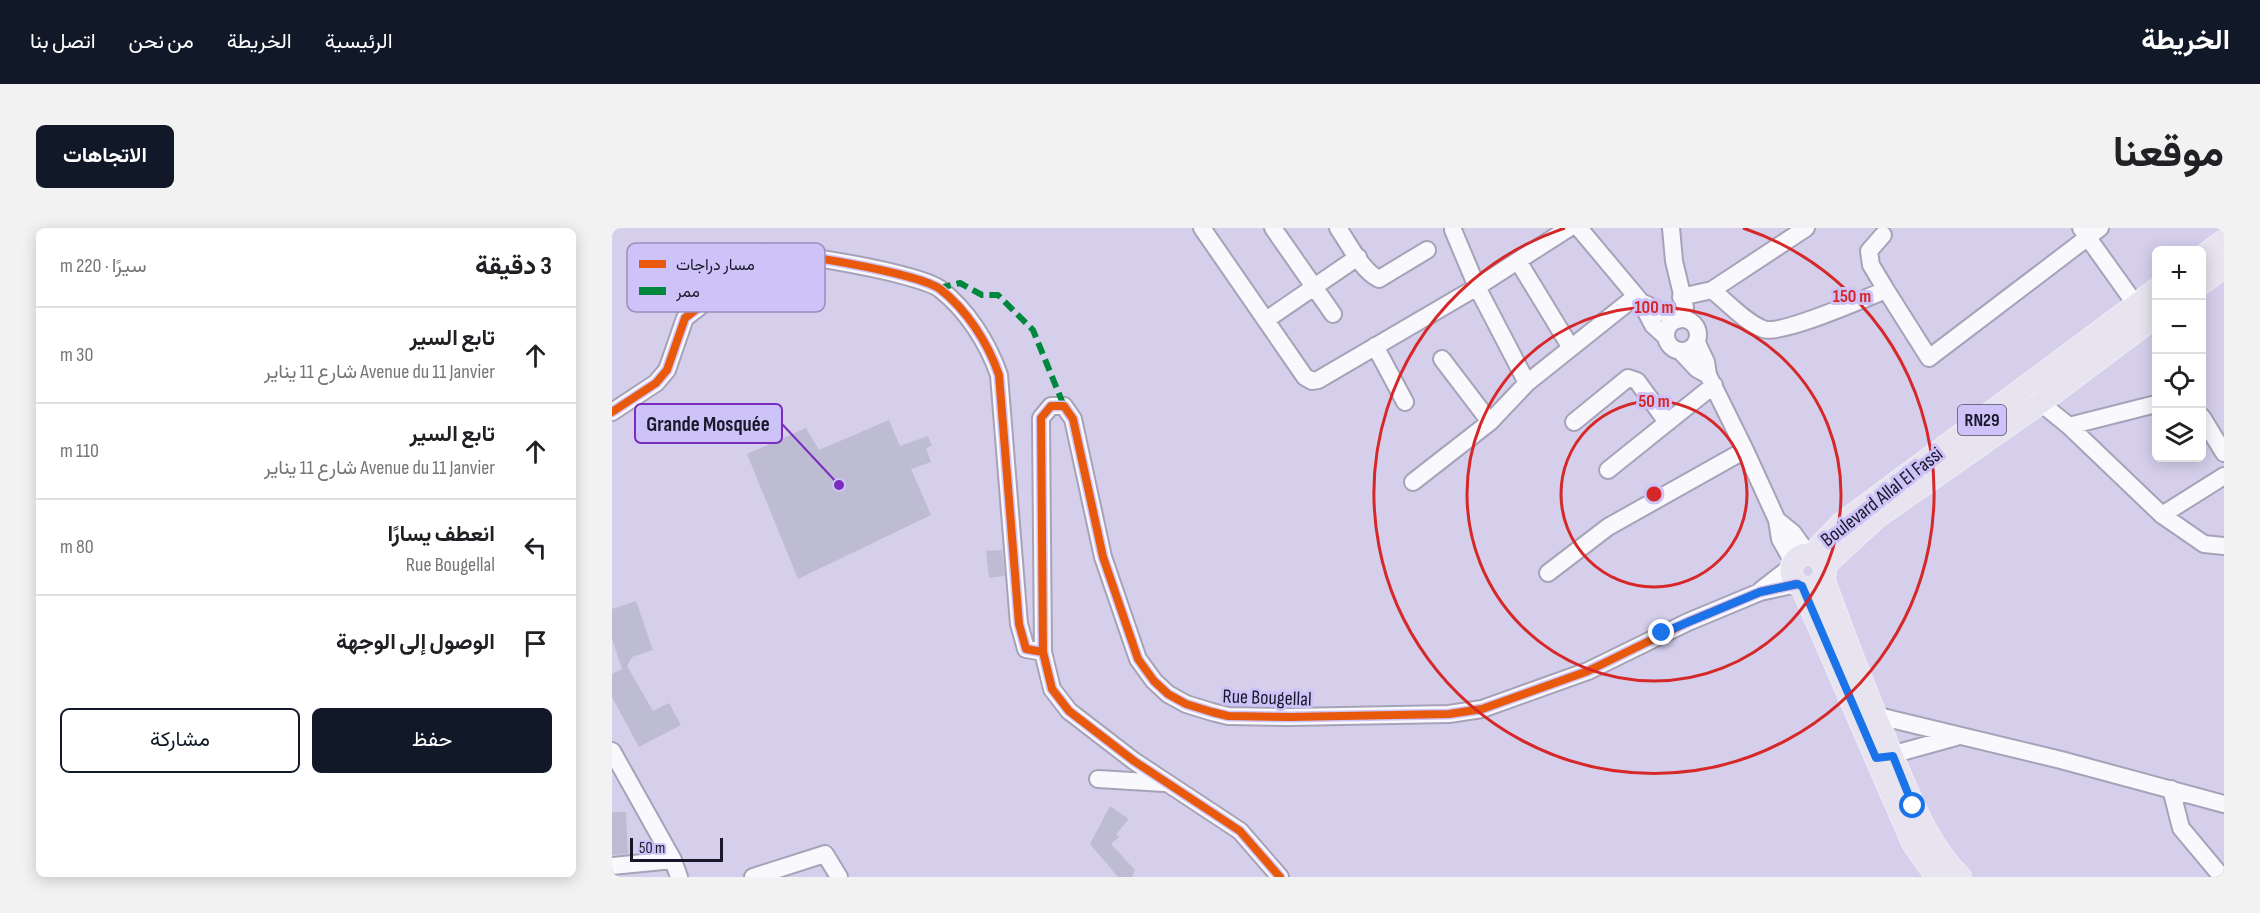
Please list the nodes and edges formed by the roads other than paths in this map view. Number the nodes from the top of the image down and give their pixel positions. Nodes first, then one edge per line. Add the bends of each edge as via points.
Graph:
1 (1202, 228) edge
2 (1273, 228) edge
3 (1338, 228) edge
4 (1569, 228) edge
5 (1579, 228) edge
6 (1671, 228) edge
7 (1806, 228) edge
8 (1453, 230) dead end
9 (2090, 231) edge
10 (1883, 235) dead end
11 (2224, 241) edge
12 (1427, 250) dead end
13 (2206, 254) edge
14 (1358, 257) junction
15 (825, 259) edge
16 (1518, 261) junction
17 (2224, 266) edge
18 (2206, 280) edge
19 (1314, 286) junction
20 (1476, 287) junction
21 (1712, 290) junction
22 (1886, 290) junction
23 (2152, 294) edge
24 (1681, 297) junction
25 (1638, 299) junction
26 (2136, 305) junction
27 (693, 312) edge
28 (1334, 314) dead end
29 (2152, 319) edge
30 (1266, 320) junction
31 (1683, 320) junction
32 (1666, 337) junction
33 (1697, 343) junction
34 (1375, 346) junction
35 (1571, 348) junction
36 (1681, 352) junction
37 (1442, 359) dead end
38 (1711, 380) junction
39 (1527, 383) junction
40 (2032, 396) junction
41 (1405, 402) dead end
42 (2152, 405) edge
43 (612, 412) edge
44 (1490, 422) junction
45 (1574, 422) dead end
46 (1667, 422) junction
47 (2206, 424) edge
48 (2069, 426) junction
49 (1745, 450) junction
50 (2224, 453) edge
51 (1608, 470) dead end
52 (2224, 476) edge
53 (1413, 483) dead end
54 (2162, 515) junction
55 (2224, 546) edge
56 (1806, 569) junction
57 (1548, 573) dead end
58 (1043, 646) junction
59 (1874, 715) junction
60 (1957, 736) junction
61 (612, 751) edge
62 (1884, 757) junction
63 (1098, 779) dead end
64 (1165, 783) junction
65 (2171, 789) junction
66 (2224, 804) edge
67 (673, 860) junction
68 (612, 866) edge
69 (679, 877) edge
70 (753, 877) edge
71 (839, 877) edge
72 (1280, 877) edge
73 (1937, 877) edge
74 (1960, 877) edge
75 (2222, 877) edge

1 - 30 street
2 - 19 street
3 - 14 street
4 - 16 street
5 - 25 street
6 - 24 street
7 - 21 street
8 - 20 street
9 - 22 street via 1929,358
9 - 26 street
10 - 22 street via 1869,251 1871,265
11 - 13 main road
12 - 14 street via 1379,279
14 - 19 street
15 - 58 street via 939,288 990,351 999,375 1019,624 1026,649
16 - 20 street
16 - 35 street
17 - 18 main road
19 - 28 street
19 - 30 street
20 - 34 street
20 - 39 street
21 - 22 street via 1770,331
21 - 24 street
23 - 26 main road, Boulevard Allal El Fassi / RN29
24 - 31 street
25 - 31 street
25 - 32 street via 1653,325
25 - 35 street
26 - 40 main road, Boulevard Allal El Fassi / RN29
27 - 43 street via 685,318 668,370 656,383
29 - 40 main road, Boulevard Allal El Fassi / RN29
30 - 34 street via 1305,377 1312,381
31 - 32 street via 1669,326
31 - 33 street via 1699,332
32 - 36 street via 1671,347
33 - 36 street
33 - 38 street
34 - 41 street
35 - 39 street
36 - 38 street
37 - 44 street
38 - 46 street
38 - 49 street
39 - 44 street
40 - 48 street
40 - 56 main road, Boulevard Allal El Fassi / RN29
42 - 48 street
44 - 53 street
45 - 46 street via 1629,378 1637,381
46 - 51 street
47 - 50 street
48 - 54 street
49 - 56 street via 1777,520 1793,533
49 - 57 street via 1608,527
52 - 54 street
54 - 55 street via 2204,544
56 - 58 street, Rue Bougellal via 1572,678 1482,709 1449,714 1228,716 1186,704 1168,694 1138,659 1103,557 1073,419 1070,411 1057,405 1045,409 1041,418
56 - 59 main road
56 - 62 main road
58 - 64 street via 1049,681 1058,699 1093,731
59 - 60 street
59 - 62 main road
60 - 62 street
60 - 65 street
61 - 67 street
62 - 73 main road via 1913,843
62 - 74 main road via 1941,856
63 - 64 street
64 - 72 street via 1240,831
65 - 66 street
65 - 75 street via 2181,828
67 - 68 street
67 - 69 street
70 - 71 street via 825,854

